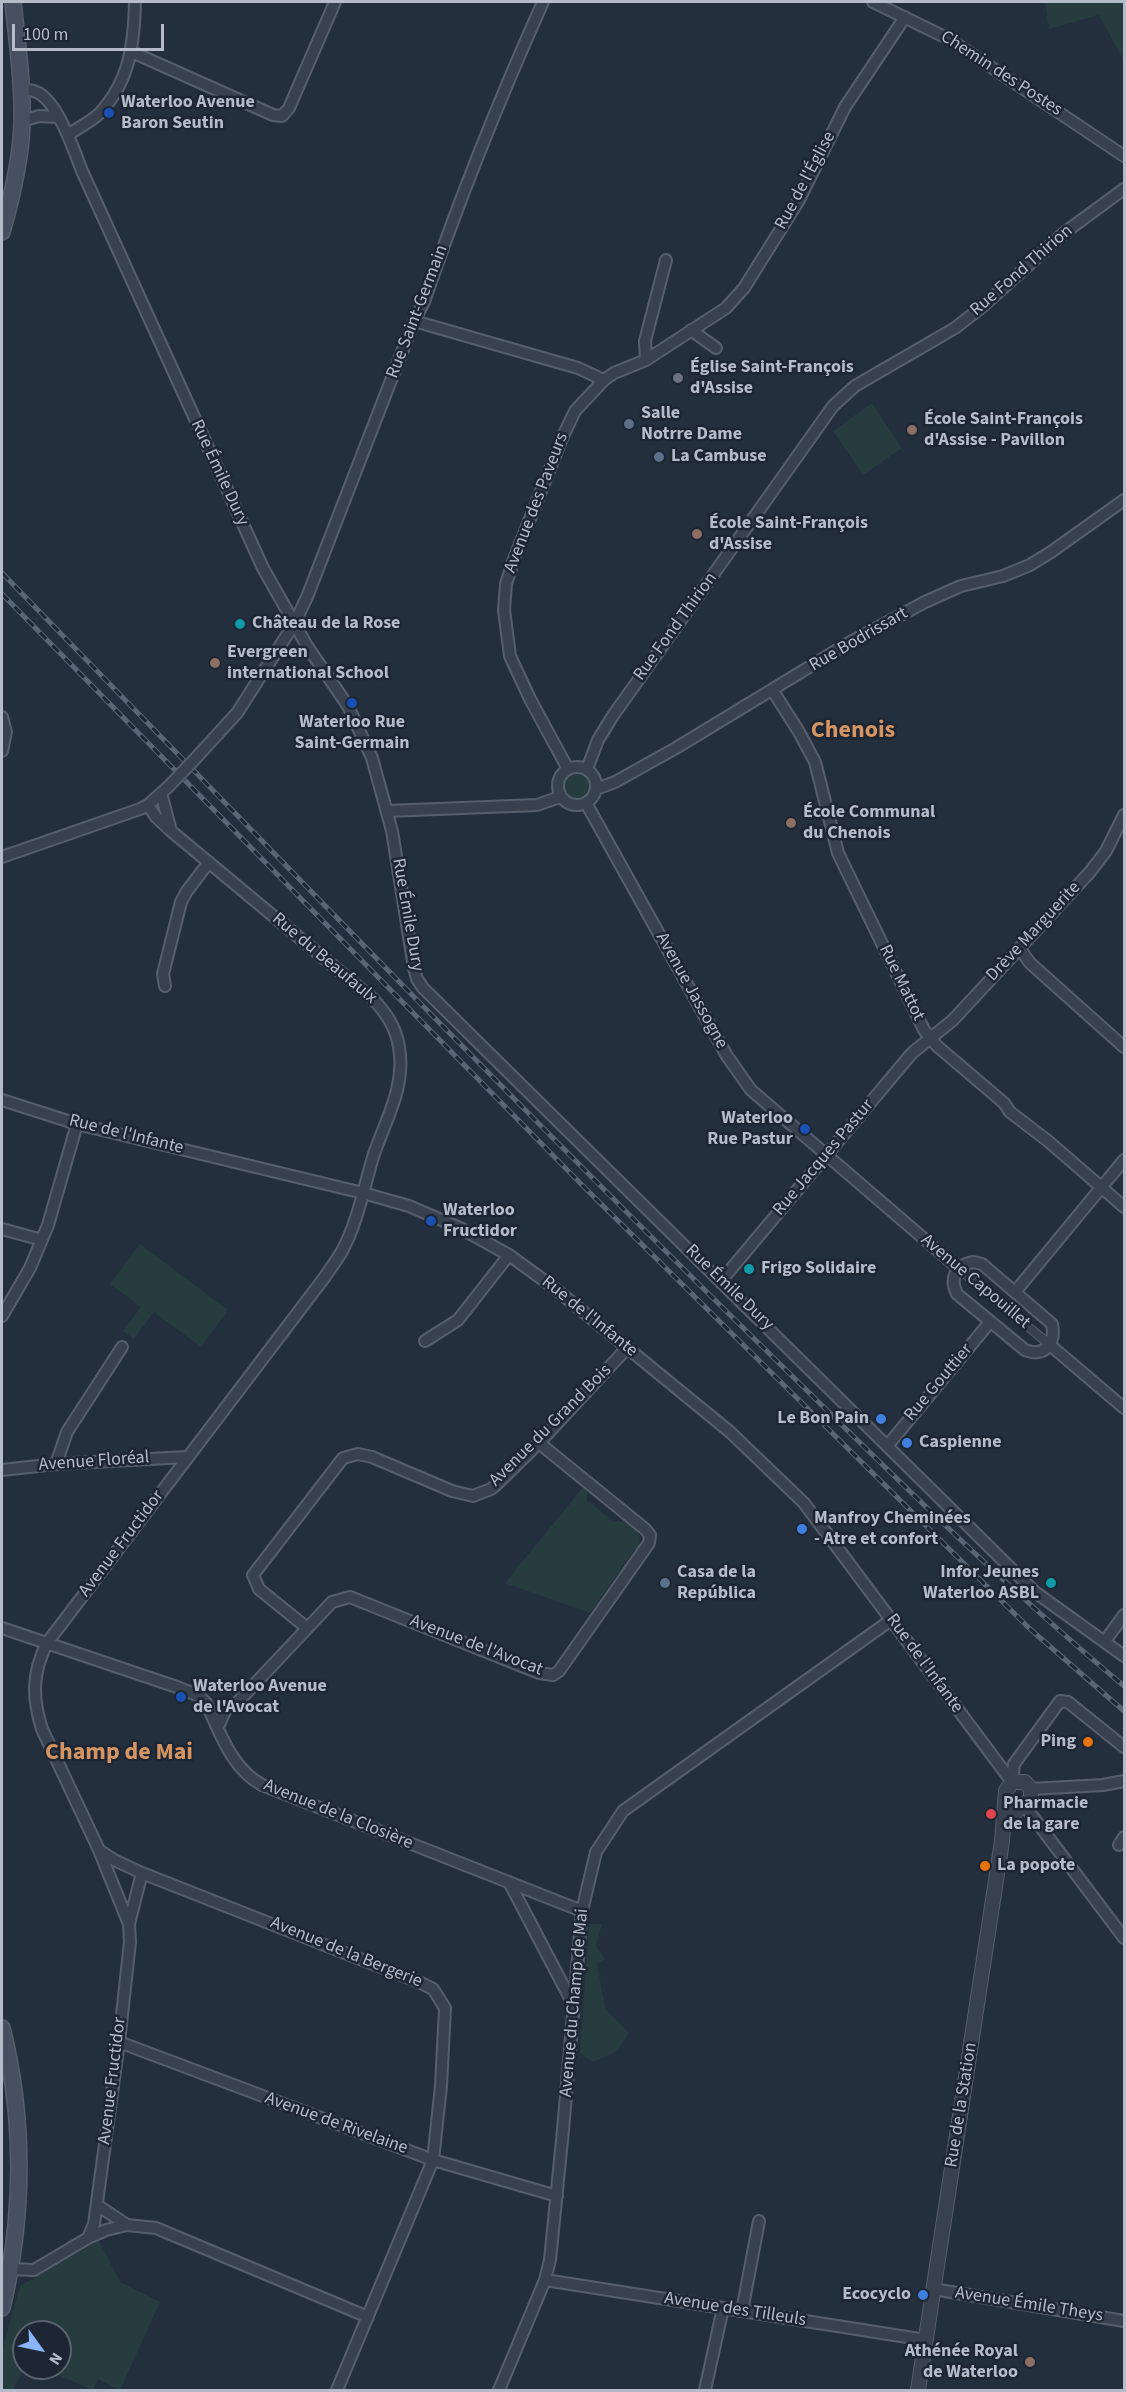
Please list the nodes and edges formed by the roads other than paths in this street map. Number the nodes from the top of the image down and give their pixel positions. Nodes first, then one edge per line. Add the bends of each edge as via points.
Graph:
1 (13, 2) edge
2 (135, 2) edge
3 (335, 2) edge
4 (543, 2) edge
5 (873, 2) edge
6 (905, 17) junction
7 (132, 52) junction
8 (21, 88) junction
9 (57, 117) junction
10 (22, 121) junction
11 (68, 135) junction
12 (1125, 156) edge
13 (1125, 189) edge
14 (2, 232) edge
15 (666, 260) dead end
16 (414, 321) junction
17 (692, 330) junction
18 (716, 348) dead end
19 (646, 360) junction
20 (604, 380) junction
21 (1125, 500) edge
22 (294, 624) junction
23 (772, 691) junction
24 (2, 717) edge
25 (2, 751) edge
26 (568, 769) junction
27 (586, 769) junction
28 (596, 789) junction
29 (164, 790) junction
30 (560, 797) junction
31 (586, 803) junction
32 (148, 805) junction
33 (387, 811) junction
34 (1125, 815) edge
35 (171, 831) junction
36 (1121, 835) edge
37 (2, 857) edge
38 (209, 862) junction
39 (1020, 949) junction
40 (165, 987) dead end
41 (930, 1038) junction
42 (1125, 1047) edge
43 (2, 1100) edge
44 (77, 1124) junction
45 (826, 1155) junction
46 (1125, 1160) edge
47 (1102, 1188) junction
48 (363, 1193) junction
49 (1125, 1207) edge
50 (2, 1229) edge
51 (42, 1240) junction
52 (508, 1255) junction
53 (958, 1268) junction
54 (721, 1281) junction
55 (1015, 1292) junction
56 (2, 1316) edge
57 (990, 1322) junction
58 (425, 1341) dead end
59 (1050, 1345) junction
60 (122, 1347) dead end
61 (627, 1348) junction
62 (1125, 1408) edge
63 (539, 1443) junction
64 (888, 1445) junction
65 (188, 1457) junction
66 (56, 1464) junction
67 (2, 1470) edge
68 (1125, 1615) edge
69 (891, 1620) junction
70 (2, 1628) edge
71 (307, 1628) junction
72 (1105, 1641) junction
73 (46, 1643) junction
74 (1125, 1656) edge
75 (206, 1702) junction
76 (226, 1709) junction
77 (218, 1727) junction
78 (1125, 1748) edge
79 (1125, 1781) edge
80 (1012, 1782) junction
81 (1031, 1789) junction
82 (1007, 1797) junction
83 (1024, 1805) junction
84 (1005, 1820) junction
85 (99, 1850) junction
86 (142, 1873) junction
87 (509, 1882) junction
88 (582, 1911) junction
89 (129, 1924) junction
90 (1125, 1938) edge
91 (573, 2004) junction
92 (2, 2028) edge
93 (118, 2042) junction
94 (433, 2160) junction
95 (557, 2196) junction
96 (97, 2205) junction
97 (759, 2221) dead end
98 (126, 2225) junction
99 (88, 2238) junction
100 (10, 2269) junction
101 (545, 2280) junction
102 (933, 2289) junction
103 (2, 2308) edge
104 (723, 2308) junction
105 (742, 2312) junction
106 (368, 2317) junction
107 (1125, 2321) edge
108 (926, 2340) junction
109 (337, 2391) edge
110 (499, 2391) edge
111 (705, 2391) edge
112 (918, 2391) edge

1 - 8 main road
2 - 7 street
3 - 7 street via 282,116
4 - 16 street, Rue Saint-Germain via 477,156
5 - 6 street, Chemin des Postes
6 - 12 street, Chemin des Postes via 968,51
6 - 17 street, Rue de l'Église via 845,107 799,200 744,288 726,309
7 - 11 street via 113,95 98,115
8 - 9 street, Rue Émile Dury via 42,95
8 - 10 main road
9 - 10 street via 39,116
9 - 11 street, Rue Émile Dury
10 - 14 main road via 16,175
11 - 22 street, Rue Émile Dury via 223,482
13 - 27 street, Rue Fond Thirion via 1064,234 956,328 855,386 832,406 612,717
15 - 19 street via 645,341
16 - 20 street via 578,368
16 - 22 street, Rue Saint-Germain via 342,513
17 - 18 street
17 - 19 street, Rue de l'Église
19 - 20 street, Rue de l'Église
20 - 26 street, Avenue des Paveurs via 575,411 563,435 514,559 505,599 510,656
21 - 23 street, Rue Bodrissart via 1030,565 960,586 925,602
22 - 29 street, Rue Saint-Germain, bridge via 237,712
22 - 33 street, Rue Émile Dury via 359,726
23 - 28 street, Rue Bodrissart
23 - 41 street, Rue Mattot via 815,762 838,853
24 - 25 street via 6,732
26 - 27 street
26 - 30 street via 559,780
27 - 28 street via 594,777
28 - 31 street
29 - 32 street, Rue Saint-Germain
29 - 35 street
30 - 31 street via 575,805
30 - 33 street via 537,805
31 - 45 street, Avenue Jassogne via 727,1056 764,1103
32 - 35 street, Rue du Beaufaulx
32 - 37 street
33 - 54 street, Rue Émile Dury via 414,968 423,988
34 - 36 street, Drève Marguerite
35 - 38 street, Rue du Beaufaulx
36 - 39 street, Drève Marguerite
38 - 40 street via 181,902 163,974
38 - 48 street, Rue du Beaufaulx via 373,999 392,1022 399,1049 398,1089
39 - 41 street, Drève Marguerite via 953,1020
39 - 42 street via 1030,963
41 - 45 street, Rue Jacques Pastur via 912,1053
41 - 47 street, Rue Mattot via 1010,1112
43 - 44 street, Rue de l'Infante
44 - 48 street, Rue de l'Infante
44 - 51 street
45 - 53 street, Avenue Capouillet
45 - 54 street, Rue Jacques Pastur
46 - 47 street
47 - 49 street, Rue Mattot
47 - 55 street
48 - 52 street, Rue de l'Infante via 410,1206
48 - 65 street, Avenue Fructidor via 349,1236 330,1269
50 - 51 street
51 - 56 street
52 - 58 street via 458,1320
52 - 61 street, Rue de l'Infante
53 - 55 street via 973,1262 982,1264
53 - 57 street via 953,1278 957,1294
53 - 59 street, Avenue Capouillet
54 - 64 street, Rue Émile Dury
55 - 59 street via 1052,1324 1054,1335
57 - 59 street via 1024,1350 1034,1353
57 - 64 street, Rue Gouttier
59 - 62 street, Avenue Capouillet
60 - 66 street via 67,1432
61 - 63 street, Avenue du Grand Bois
61 - 69 street, Rue de l'Infante via 730,1432 779,1478 826,1531
63 - 71 street, Avenue du Grand Bois via 491,1489 473,1496 372,1457 358,1454 343,1458 253,1575 259,1588
63 - 71 street, Avenue de l'Avocat via 650,1535 649,1543 559,1671 553,1675 539,1673 350,1597 332,1602
64 - 72 street, Rue Émile Dury via 1035,1592
65 - 66 street, Avenue Floréal
65 - 73 street, Avenue Fructidor
66 - 67 street, Avenue Floréal
68 - 72 street
69 - 80 street, Rue de l'Infante
69 - 88 street, Avenue du Champ de Mai via 623,1812 596,1852
70 - 73 street
71 - 76 street, Avenue de l'Avocat via 235,1705
72 - 74 street, Rue Émile Dury
73 - 75 street via 188,1691
73 - 85 street, Avenue Fructidor via 34,1676 36,1711
75 - 76 street
75 - 77 street, Avenue de la Closière
76 - 77 street, Avenue de l'Avocat
77 - 87 street, Avenue de la Closière via 235,1762 254,1781
78 - 80 street via 1068,1702 1060,1701 1014,1764
79 - 81 street
80 - 81 street via 1025,1782
80 - 82 street
81 - 83 street via 1031,1799
82 - 83 street via 1013,1805
82 - 84 street, Rue de la Station
83 - 84 street
83 - 90 street
84 - 102 street, Rue de la Station
85 - 86 street, Avenue de la Bergerie
85 - 89 street, Avenue Fructidor
86 - 89 street, Avenue Fructidor
86 - 94 street, Avenue de la Bergerie via 433,1989 445,2008 446,2022
87 - 88 street, Avenue de la Closière
87 - 91 street
88 - 91 street, Avenue du Champ de Mai
89 - 93 street, Avenue Fructidor
91 - 95 street, Avenue du Champ de Mai
92 - 100 main road via 15,2095 18,2139 18,2200
93 - 94 street, Avenue de Rivelaine
93 - 96 street, Avenue Fructidor
94 - 95 street, Avenue de Rivelaine
94 - 106 street, Avenue de la Bergerie
95 - 101 street, Avenue du Champ de Mai
96 - 98 street
96 - 99 street, Avenue Fructidor
97 - 105 street
98 - 99 street
98 - 106 street via 156,2228
99 - 100 street via 34,2270
100 - 103 main road
101 - 104 street, Avenue des Tilleuls
101 - 110 street, Avenue du Champ de Mai
102 - 107 street, Avenue Émile Theys
102 - 108 street, Rue de la Station
104 - 105 street, Avenue des Tilleuls
104 - 111 street
105 - 108 street, Avenue des Tilleuls
106 - 109 street, Avenue de la Bergerie
108 - 112 street, Rue de la Station

